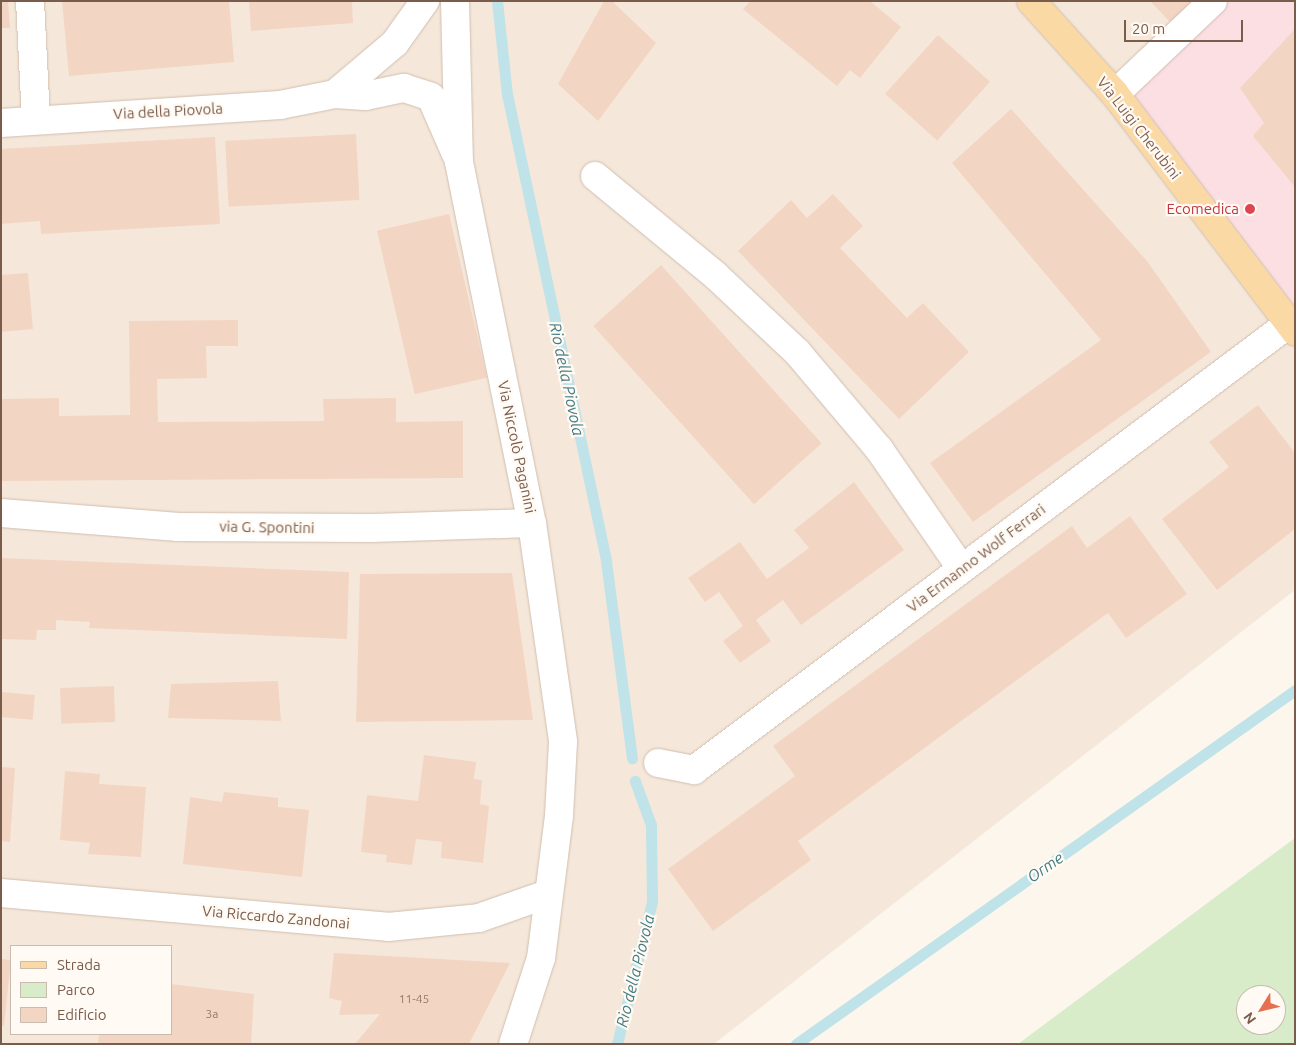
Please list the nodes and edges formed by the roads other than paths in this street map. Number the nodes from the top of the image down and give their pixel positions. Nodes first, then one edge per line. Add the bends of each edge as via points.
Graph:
1 (30, 1) edge
2 (425, 1) edge
3 (456, 1) edge
4 (1031, 1) edge
5 (1212, 1) edge
6 (335, 94) junction
7 (1115, 94) junction
8 (36, 119) junction
9 (1, 123) edge
10 (459, 162) junction
11 (595, 176) dead end
12 (1291, 328) edge
13 (1, 513) edge
14 (532, 523) junction
15 (961, 568) junction
16 (658, 763) dead end
17 (1, 893) edge
18 (547, 894) junction
19 (512, 1044) edge

1 - 8 street
2 - 6 street, Via della Piovola via 395,44
3 - 10 street, Via Niccolò Paganini
4 - 7 main road, Via Luigi Cherubini
5 - 7 street
6 - 8 street, Via della Piovola via 280,105
6 - 10 street, Via della Piovola via 365,96 404,88 431,97
7 - 12 main road, Via Luigi Cherubini
8 - 9 street, Via della Piovola
10 - 14 street, Via Niccolò Paganini
11 - 15 street via 715,275 797,352 879,449
12 - 15 street, Via Ermanno Wolf Ferrari
13 - 14 street, via G. Spontini via 178,526 372,528
14 - 18 street, Via Niccolò Paganini via 563,742 559,816
15 - 16 street, Via Ermanno Wolf Ferrari via 694,770
17 - 18 street, Via Riccardo Zandonai via 388,927 479,918
18 - 19 street, Via Niccolò Paganini via 541,958

